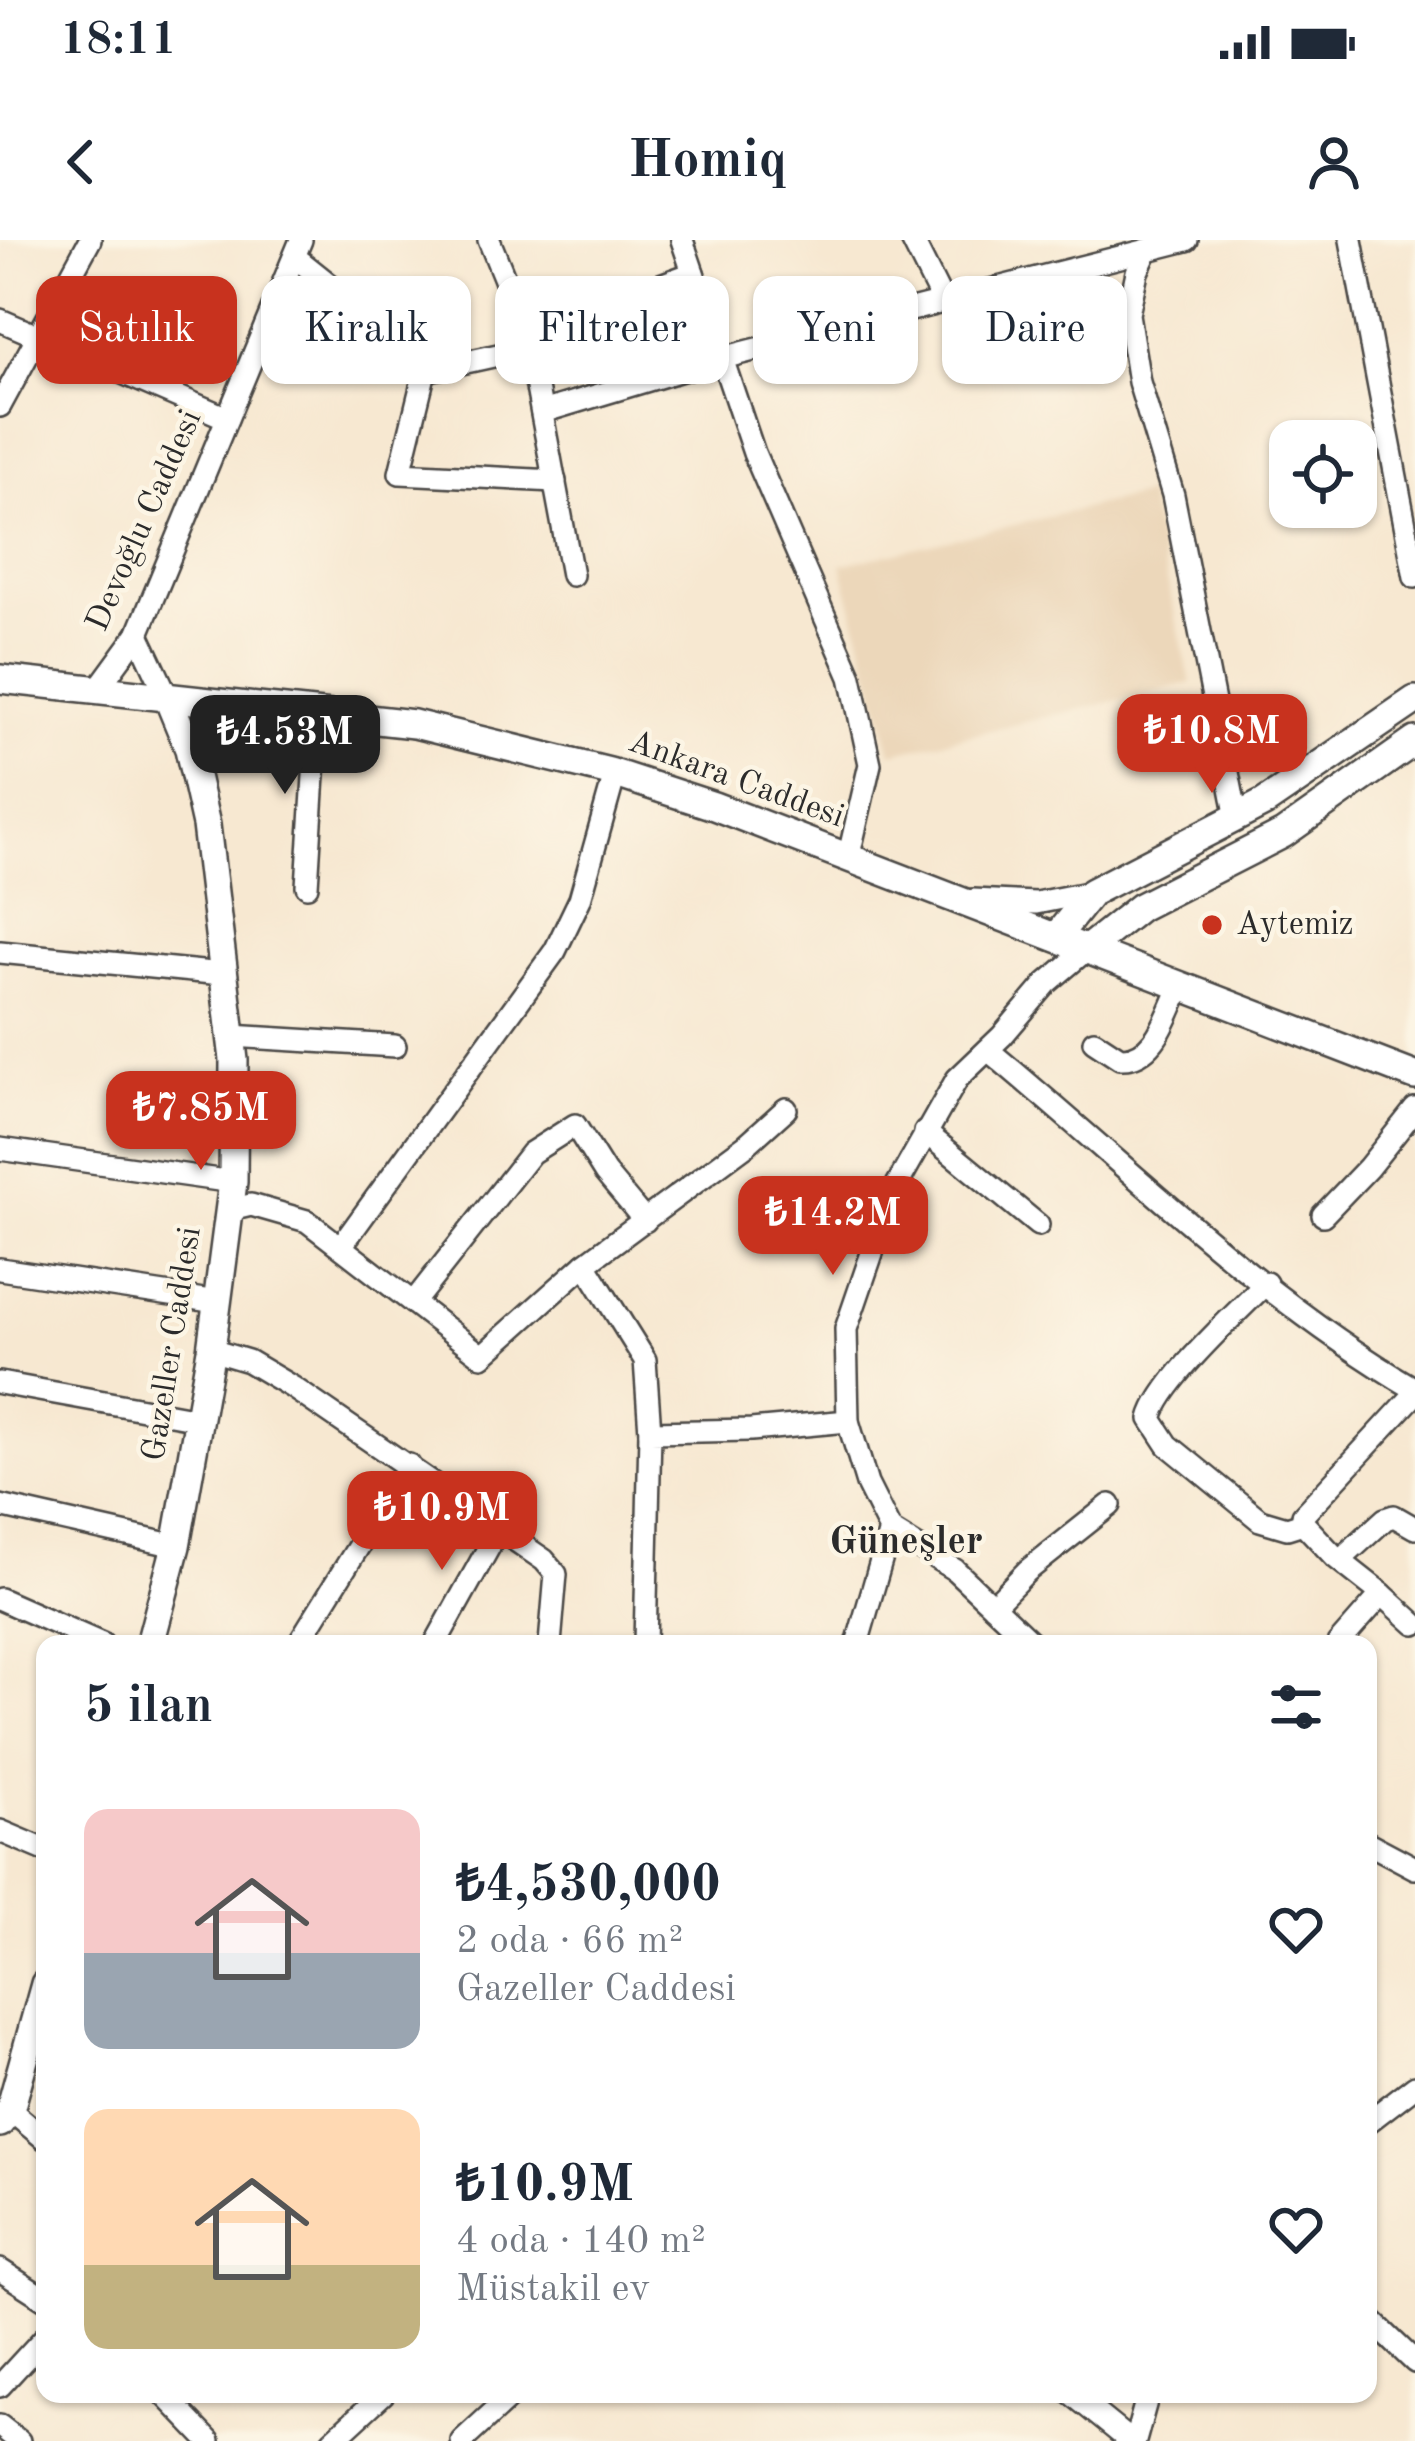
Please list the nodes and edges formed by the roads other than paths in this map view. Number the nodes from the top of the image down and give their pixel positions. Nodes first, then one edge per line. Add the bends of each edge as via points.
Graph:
1 (90, 240) edge
2 (488, 240) edge
3 (682, 240) edge
4 (912, 240) edge
5 (1351, 240) edge
6 (1180, 241) edge
7 (298, 248) edge
8 (1120, 248) edge
9 (1147, 250) junction
10 (693, 273) junction
11 (71, 276) edge
12 (329, 276) edge
13 (502, 276) edge
14 (686, 276) edge
15 (694, 276) edge
16 (1029, 276) edge
17 (942, 298) edge
18 (942, 303) edge
19 (0, 320) edge
20 (36, 335) edge
21 (36, 344) edge
22 (729, 356) edge
23 (729, 379) edge
24 (149, 384) edge
25 (422, 384) edge
26 (536, 384) edge
27 (635, 384) edge
28 (0, 406) edge
29 (542, 412) junction
30 (227, 418) junction
31 (554, 481) junction
32 (572, 575) dead end
33 (1415, 577) edge
34 (138, 634) junction
35 (0, 679) edge
36 (97, 691) junction
37 (168, 698) junction
38 (1415, 700) edge
39 (318, 712) junction
40 (1415, 741) edge
41 (615, 773) junction
42 (1238, 818) junction
43 (848, 859) junction
44 (307, 886) dead end
45 (1092, 892) junction
46 (950, 899) junction
47 (1056, 938) junction
48 (1086, 950) junction
49 (0, 952) edge
50 (222, 974) junction
51 (1047, 983) junction
52 (1180, 988) junction
53 (231, 1036) junction
54 (1094, 1041) dead end
55 (395, 1046) dead end
56 (988, 1050) junction
57 (1415, 1076) edge
58 (1415, 1108) edge
59 (785, 1109) dead end
60 (926, 1132) junction
61 (0, 1149) edge
62 (232, 1196) junction
63 (1324, 1215) dead end
64 (645, 1221) junction
65 (1038, 1225) dead end
66 (342, 1245) junction
67 (585, 1264) junction
68 (0, 1269) edge
69 (1266, 1282) junction
70 (217, 1302) junction
71 (413, 1303) junction
72 (211, 1350) junction
73 (0, 1382) edge
74 (1415, 1391) edge
75 (198, 1419) junction
76 (848, 1420) junction
77 (650, 1432) junction
78 (409, 1466) junction
79 (1110, 1505) dead end
80 (0, 1506) edge
81 (1303, 1522) junction
82 (1415, 1528) edge
83 (499, 1529) junction
84 (890, 1529) junction
85 (176, 1546) junction
86 (1340, 1560) junction
87 (1382, 1594) junction
88 (0, 1599) edge
89 (993, 1606) junction
90 (1415, 1624) edge
91 (82, 1635) edge
92 (152, 1635) edge
93 (304, 1635) edge
94 (440, 1635) edge
95 (551, 1635) edge
96 (645, 1635) edge
97 (860, 1635) edge
98 (1024, 1635) edge
99 (1346, 1635) edge
100 (0, 1831) edge
101 (36, 1846) edge
102 (1377, 1849) edge
103 (1415, 1868) edge
104 (36, 2007) edge
105 (9, 2076) edge
106 (1415, 2086) edge
107 (1377, 2115) edge
108 (5, 2117) edge
109 (36, 2134) edge
110 (0, 2270) edge
111 (36, 2293) edge
112 (1377, 2326) edge
113 (36, 2347) edge
114 (1415, 2362) edge
115 (0, 2386) edge
116 (173, 2403) edge
117 (373, 2403) edge
118 (504, 2403) edge
119 (1084, 2403) edge
120 (1145, 2403) edge
121 (0, 2426) edge
122 (20, 2441) edge
123 (209, 2441) edge
124 (332, 2441) edge
125 (462, 2441) edge
126 (1133, 2441) edge

1 - 11 street
2 - 13 street
3 - 10 street
4 - 17 street
5 - 33 street
6 - 9 street
7 - 12 street
7 - 30 street, Devoğlu Caddesi
8 - 9 street
8 - 16 street
9 - 42 street via 1128,314
10 - 14 street
10 - 15 street
18 - 22 street
19 - 20 street
21 - 28 street
23 - 43 street via 851,677 870,764
24 - 30 street
25 - 31 street via 400,473
26 - 29 street
27 - 29 street
29 - 31 street
30 - 34 street, Devoğlu Caddesi
31 - 32 street
34 - 36 street, Devoğlu Caddesi
34 - 37 street
35 - 36 street, Ankara Caddesi
36 - 37 street, Ankara Caddesi
37 - 39 street, Ankara Caddesi
37 - 50 street, Gazeller Caddesi via 190,749 206,825
38 - 42 street
39 - 41 street, Ankara Caddesi via 414,724
39 - 44 street
40 - 48 street via 1283,834 1140,907
41 - 43 street, Ankara Caddesi
41 - 66 street via 580,898 555,950
42 - 45 street
43 - 46 street, Ankara Caddesi
45 - 46 street via 1036,903
45 - 47 street
46 - 47 street, Ankara Caddesi
47 - 48 street, Ankara Caddesi
47 - 51 street
48 - 51 street
48 - 52 street, Ankara Caddesi
49 - 50 street
50 - 53 street, Gazeller Caddesi
51 - 56 street
52 - 54 street via 1141,1053 1120,1058
52 - 57 street, Ankara Caddesi
53 - 55 street
53 - 62 street, Gazeller Caddesi
56 - 60 street via 957,1079
56 - 69 street
58 - 63 street
59 - 64 street
60 - 65 street
60 - 76 street via 893,1192 846,1329
61 - 62 street
62 - 66 street via 307,1221
62 - 70 street, Gazeller Caddesi
64 - 67 street
64 - 71 street via 575,1125 531,1153
66 - 71 street
67 - 71 street via 482,1357
67 - 77 street via 645,1360
68 - 70 street
69 - 74 street
69 - 81 street via 1187,1366 1151,1419 1168,1445 1261,1520 1287,1528
70 - 72 street, Gazeller Caddesi
72 - 75 street, Gazeller Caddesi
72 - 78 street via 248,1361
73 - 75 street
74 - 81 street
75 - 85 street, Gazeller Caddesi
76 - 77 street
76 - 84 street
77 - 96 street
78 - 83 street
78 - 93 street
79 - 89 street
80 - 85 street
81 - 86 street
82 - 86 street via 1385,1519
83 - 94 street
83 - 95 street via 556,1574
84 - 89 street via 955,1570
84 - 97 street
85 - 92 street, Gazeller Caddesi
86 - 87 street
87 - 90 street
87 - 99 street
88 - 91 street
89 - 98 street
100 - 101 street
102 - 103 street
104 - 105 street
105 - 108 street
106 - 107 street
108 - 109 street
110 - 111 street
112 - 114 street
113 - 115 street
116 - 123 street
117 - 124 street
118 - 125 street
119 - 126 street
120 - 126 street
121 - 122 street

